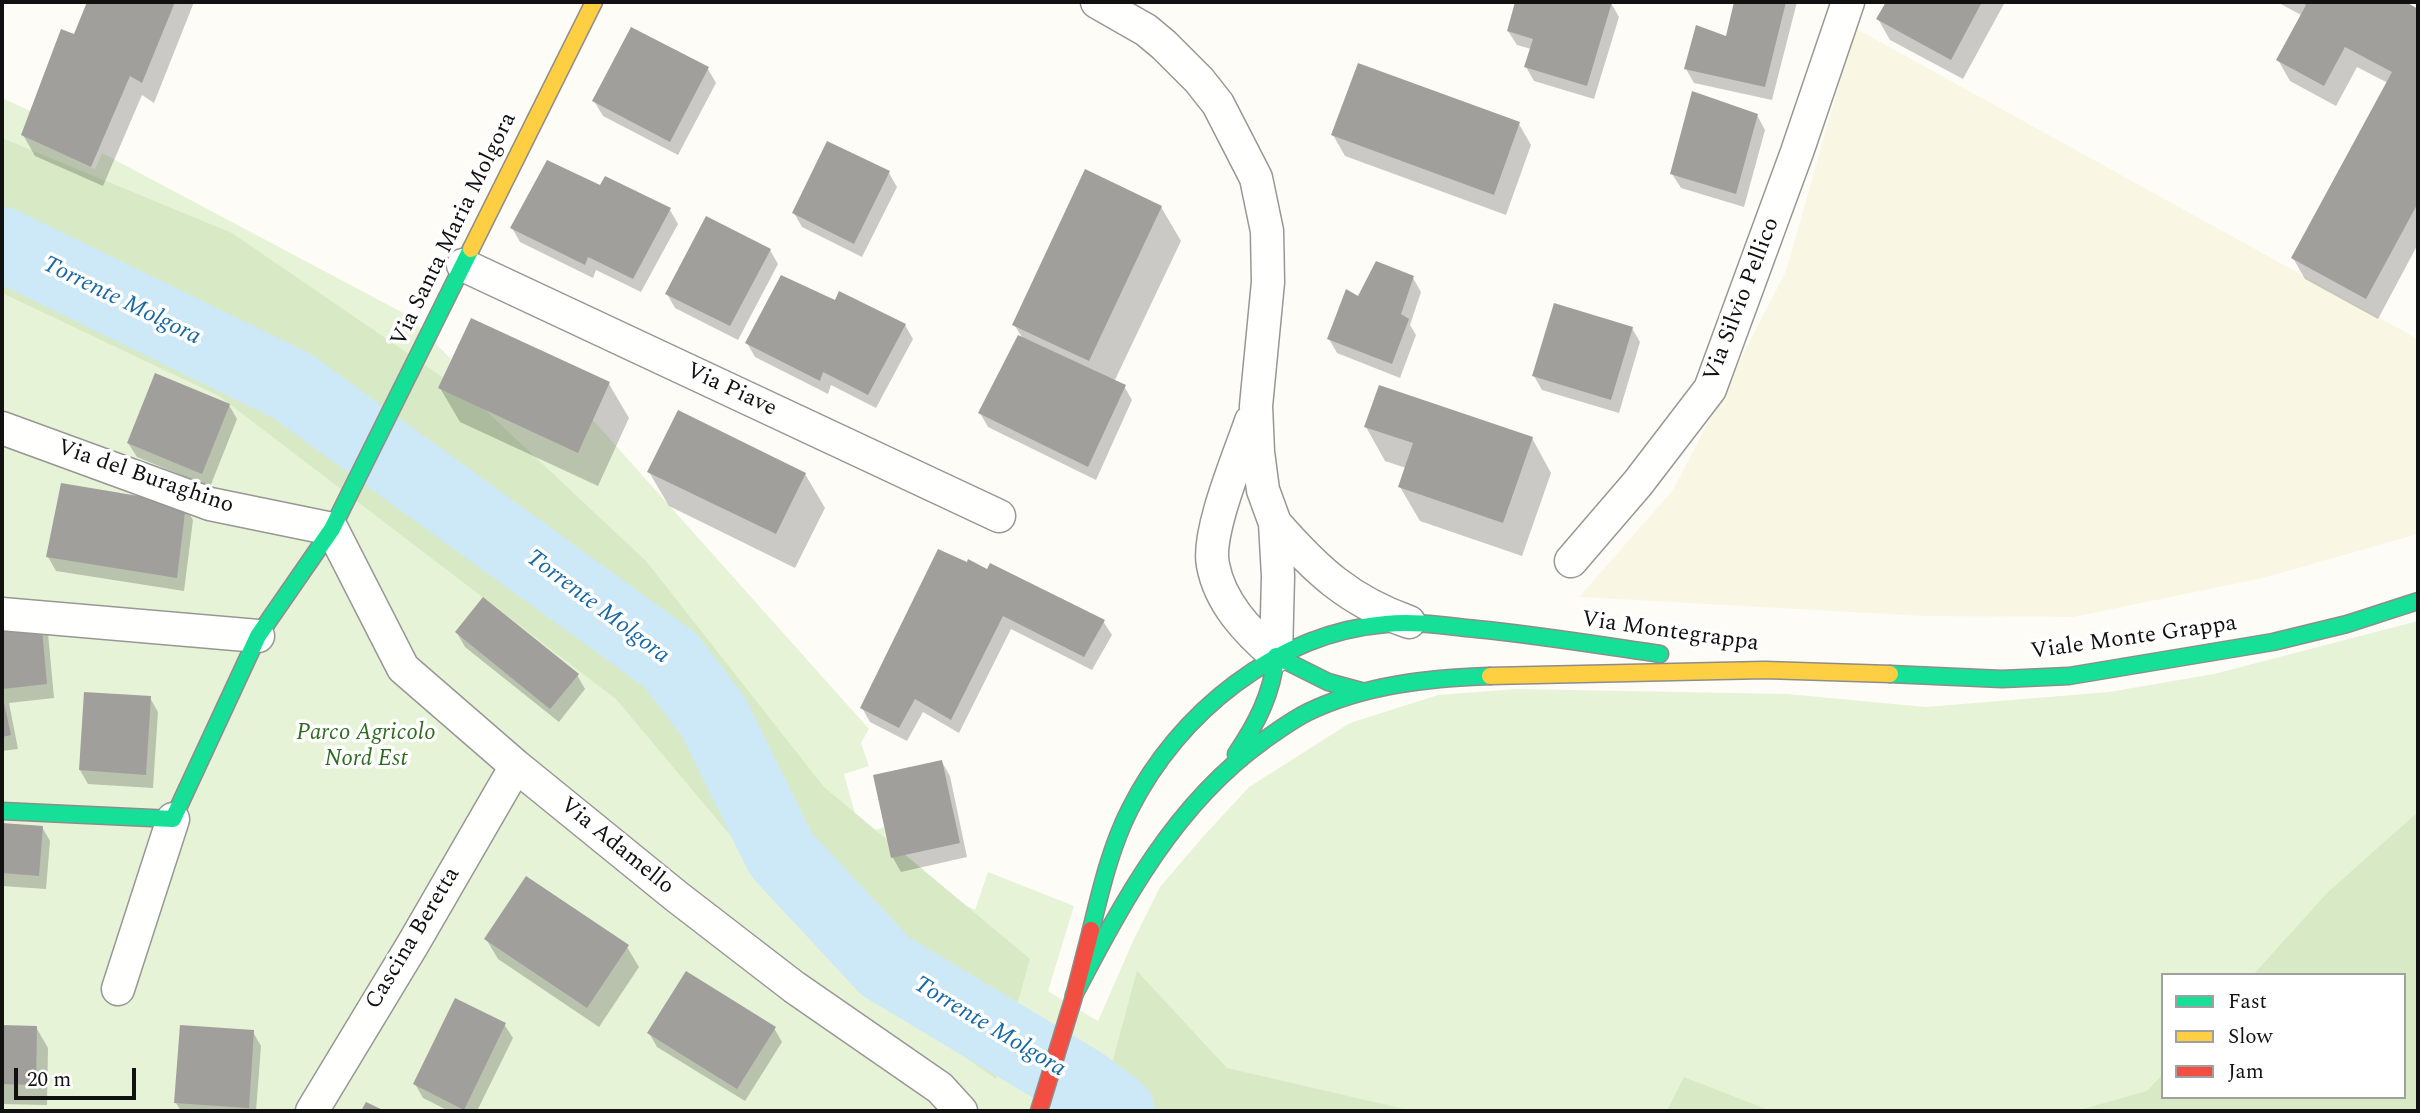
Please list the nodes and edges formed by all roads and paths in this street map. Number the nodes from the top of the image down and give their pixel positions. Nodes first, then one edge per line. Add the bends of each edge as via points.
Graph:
1 (594, 2) edge
2 (1097, 2) edge
3 (1848, 2) edge
4 (463, 265) junction
5 (1256, 406) junction
6 (2, 428) edge
7 (999, 516) dead end
8 (1275, 523) junction
9 (332, 529) junction
10 (1571, 561) dead end
11 (2418, 601) edge
12 (2, 614) edge
13 (1409, 622) junction
14 (258, 636) junction
15 (1276, 656) junction
16 (1766, 670) junction
17 (1361, 691) junction
18 (516, 766) junction
19 (1219, 774) junction
20 (2, 811) edge
21 (173, 820) junction
22 (118, 989) dead end
23 (1074, 995) junction
24 (312, 1111) edge
25 (961, 1111) edge
26 (1039, 1111) edge

1 - 4 street, Via Santa Maria Molgora
2 - 5 street via 1146,30 1199,80 1218,104 1256,178 1267,232 1268,282
3 - 10 street, Via Silvio Pellico via 1710,388
4 - 7 street, Via Piave
4 - 9 street, Via Santa Maria Molgora
5 - 8 street via 1263,490
5 - 15 street via 1212,538 1212,564 1236,616
6 - 9 street, Via del Buraghino via 210,504
8 - 13 street via 1348,592 1382,613
8 - 15 street
9 - 14 street, Via Santa Maria Molgora
9 - 18 street, Via Adamello via 403,668
11 - 16 street, Viale Monte Grappa via 2279,639 2169,661 2040,679
12 - 14 street
13 - 15 street, Via Montegrappa via 1322,636
13 - 16 street, Via Montegrappa via 1510,632
14 - 21 street, Via Santa Maria Molgora
15 - 17 street via 1328,682
15 - 19 street via 1274,682 1264,707 1238,752
15 - 23 street, Via Montegrappa via 1198,714 1175,738 1133,798 1111,853
16 - 17 street, Via Montegrappa via 1485,676
17 - 19 street, Via Montegrappa via 1308,712
18 - 24 street, Cascina Beretta
18 - 25 street, Via Adamello via 783,979 940,1088
19 - 23 street, Via Montegrappa via 1154,851
20 - 21 street
21 - 22 street
23 - 26 street, Via Montegrappa

